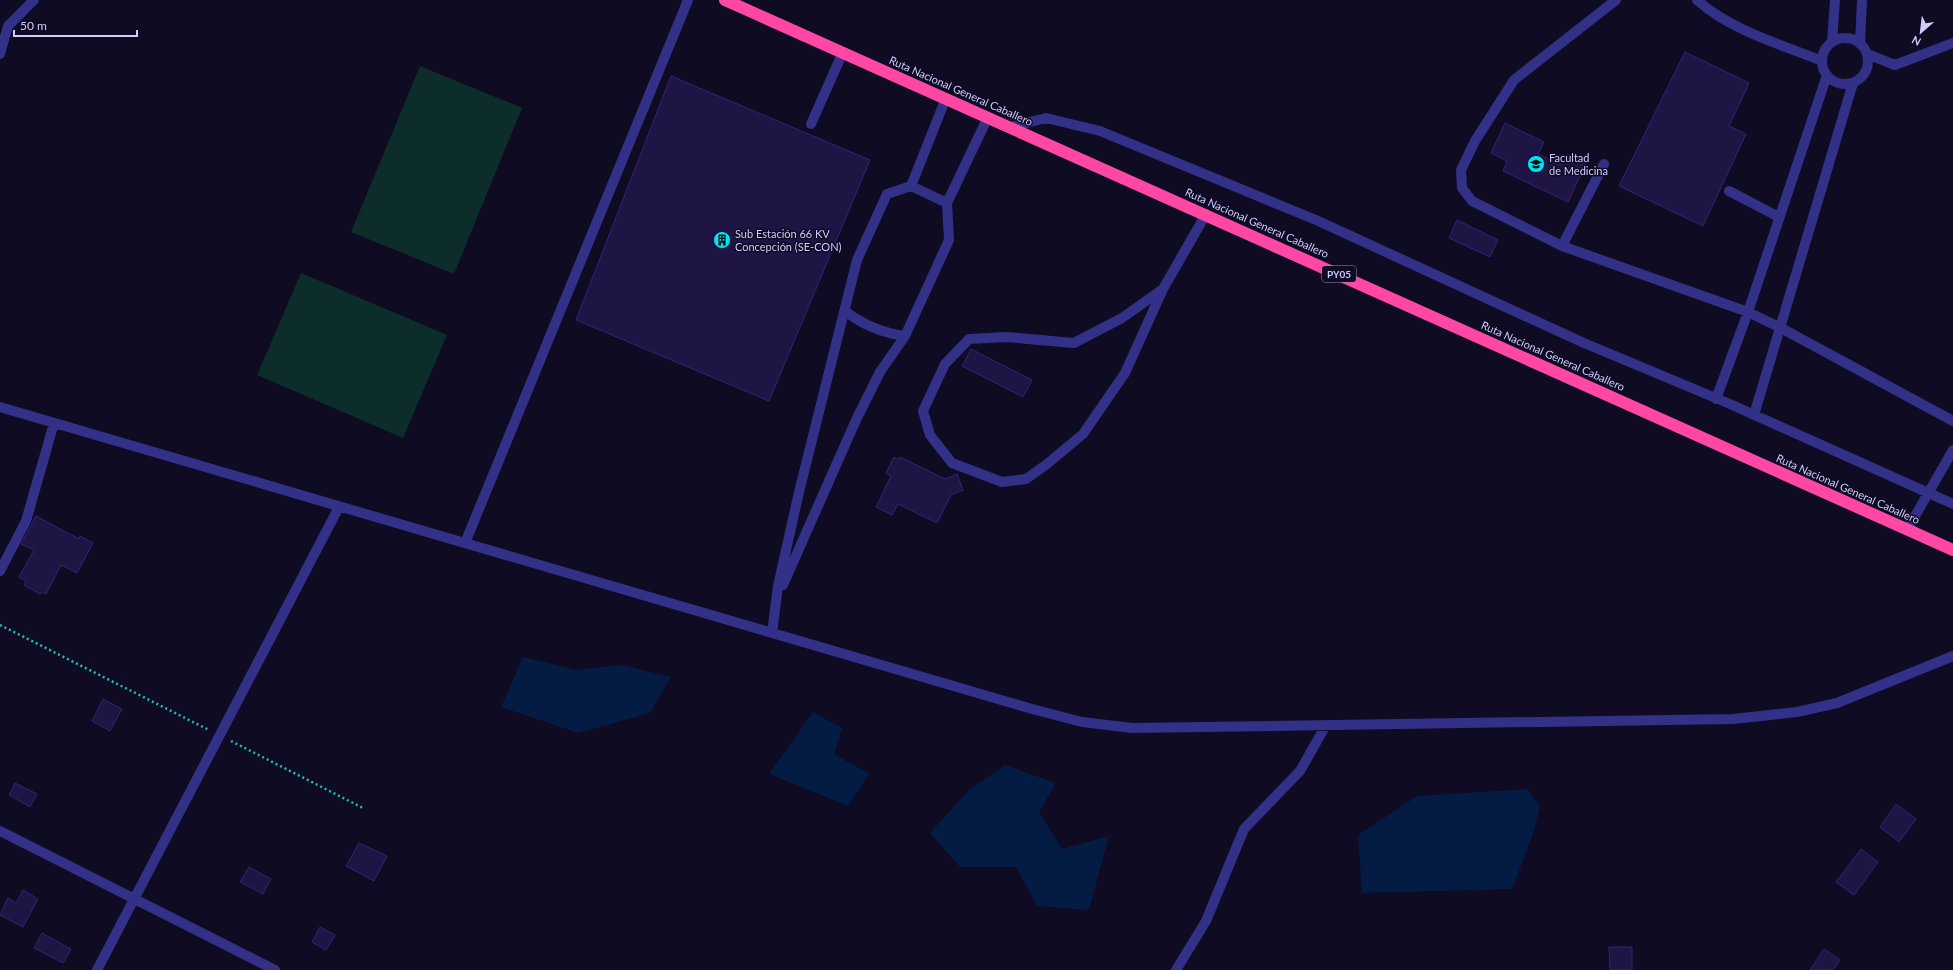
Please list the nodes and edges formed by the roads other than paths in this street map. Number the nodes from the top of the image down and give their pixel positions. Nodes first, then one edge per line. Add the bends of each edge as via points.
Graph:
1 (34, 0) edge
2 (688, 0) edge
3 (725, 0) edge
4 (1616, 0) edge
5 (1697, 0) edge
6 (1834, 0) edge
7 (1862, 0) edge
8 (1832, 42) junction
9 (1953, 43) edge
10 (1860, 44) junction
11 (843, 52) junction
12 (0, 54) edge
13 (1867, 54) junction
14 (1822, 61) junction
15 (1827, 75) junction
16 (1853, 83) junction
17 (946, 98) junction
18 (988, 117) junction
19 (811, 124) dead end
20 (1010, 127) junction
21 (1604, 164) dead end
22 (911, 186) junction
23 (1729, 191) dead end
24 (947, 203) junction
25 (1206, 214) junction
26 (1779, 217) junction
27 (1562, 246) junction
28 (1163, 290) junction
29 (845, 311) junction
30 (1748, 312) junction
31 (1781, 328) junction
32 (906, 336) junction
33 (1716, 399) junction
34 (0, 408) edge
35 (1754, 415) junction
36 (1953, 421) edge
37 (54, 423) junction
38 (1953, 450) edge
39 (1929, 493) junction
40 (1953, 504) edge
41 (339, 506) junction
42 (1907, 530) junction
43 (465, 543) junction
44 (1953, 550) edge
45 (0, 571) edge
46 (777, 596) junction
47 (772, 633) junction
48 (1953, 656) edge
49 (1326, 725) junction
50 (0, 831) edge
51 (134, 900) junction
52 (97, 970) edge
53 (275, 970) edge
54 (1176, 970) edge

1 - 12 street via 8,26
2 - 43 street
3 - 11 highway, Ruta Nacional General Caballero / PY05
4 - 27 street via 1514,80 1476,140 1461,170 1462,188 1472,202
5 - 14 street via 1730,22
6 - 8 street
7 - 10 street
8 - 10 street via 1849,39
8 - 14 street via 1824,52
9 - 13 street via 1895,65
10 - 13 street
11 - 17 highway, Ruta Nacional General Caballero / PY05
11 - 19 street
13 - 16 street via 1868,65 1863,76
14 - 15 street
15 - 16 street via 1841,84
15 - 26 street
16 - 31 street
17 - 18 highway, Ruta Nacional General Caballero / PY05
17 - 22 street
18 - 20 highway, Ruta Nacional General Caballero / PY05
18 - 24 street
20 - 25 highway, Ruta Nacional General Caballero / PY05
20 - 33 street via 1046,118 1100,131 1316,220 1584,343
21 - 27 street
22 - 24 street
22 - 29 street via 888,194 857,260
23 - 26 street
24 - 32 street via 949,240
25 - 28 street
25 - 42 highway, Ruta Nacional General Caballero / PY05
26 - 30 street
27 - 30 street
28 - 28 street via 1122,318 1074,343 1006,337 969,339 945,364 923,411 930,435 952,463 1002,482 1026,479 1083,434 1126,373
29 - 32 street via 858,321 888,334
29 - 46 street via 799,492
30 - 31 street
30 - 33 street
31 - 35 street
31 - 36 street
32 - 46 street via 880,372 856,420
33 - 35 street
34 - 37 street
35 - 39 street
37 - 41 street
37 - 45 street via 26,521
38 - 39 street
39 - 40 street
39 - 42 street
41 - 43 street
41 - 51 street
42 - 44 highway, Ruta Nacional General Caballero / PY05
43 - 47 street
46 - 47 street
47 - 49 street via 1082,722 1132,728
48 - 49 street via 1837,703 1797,712 1747,718
49 - 54 street via 1300,770 1244,829 1206,922
50 - 51 street
51 - 52 street
51 - 53 street

